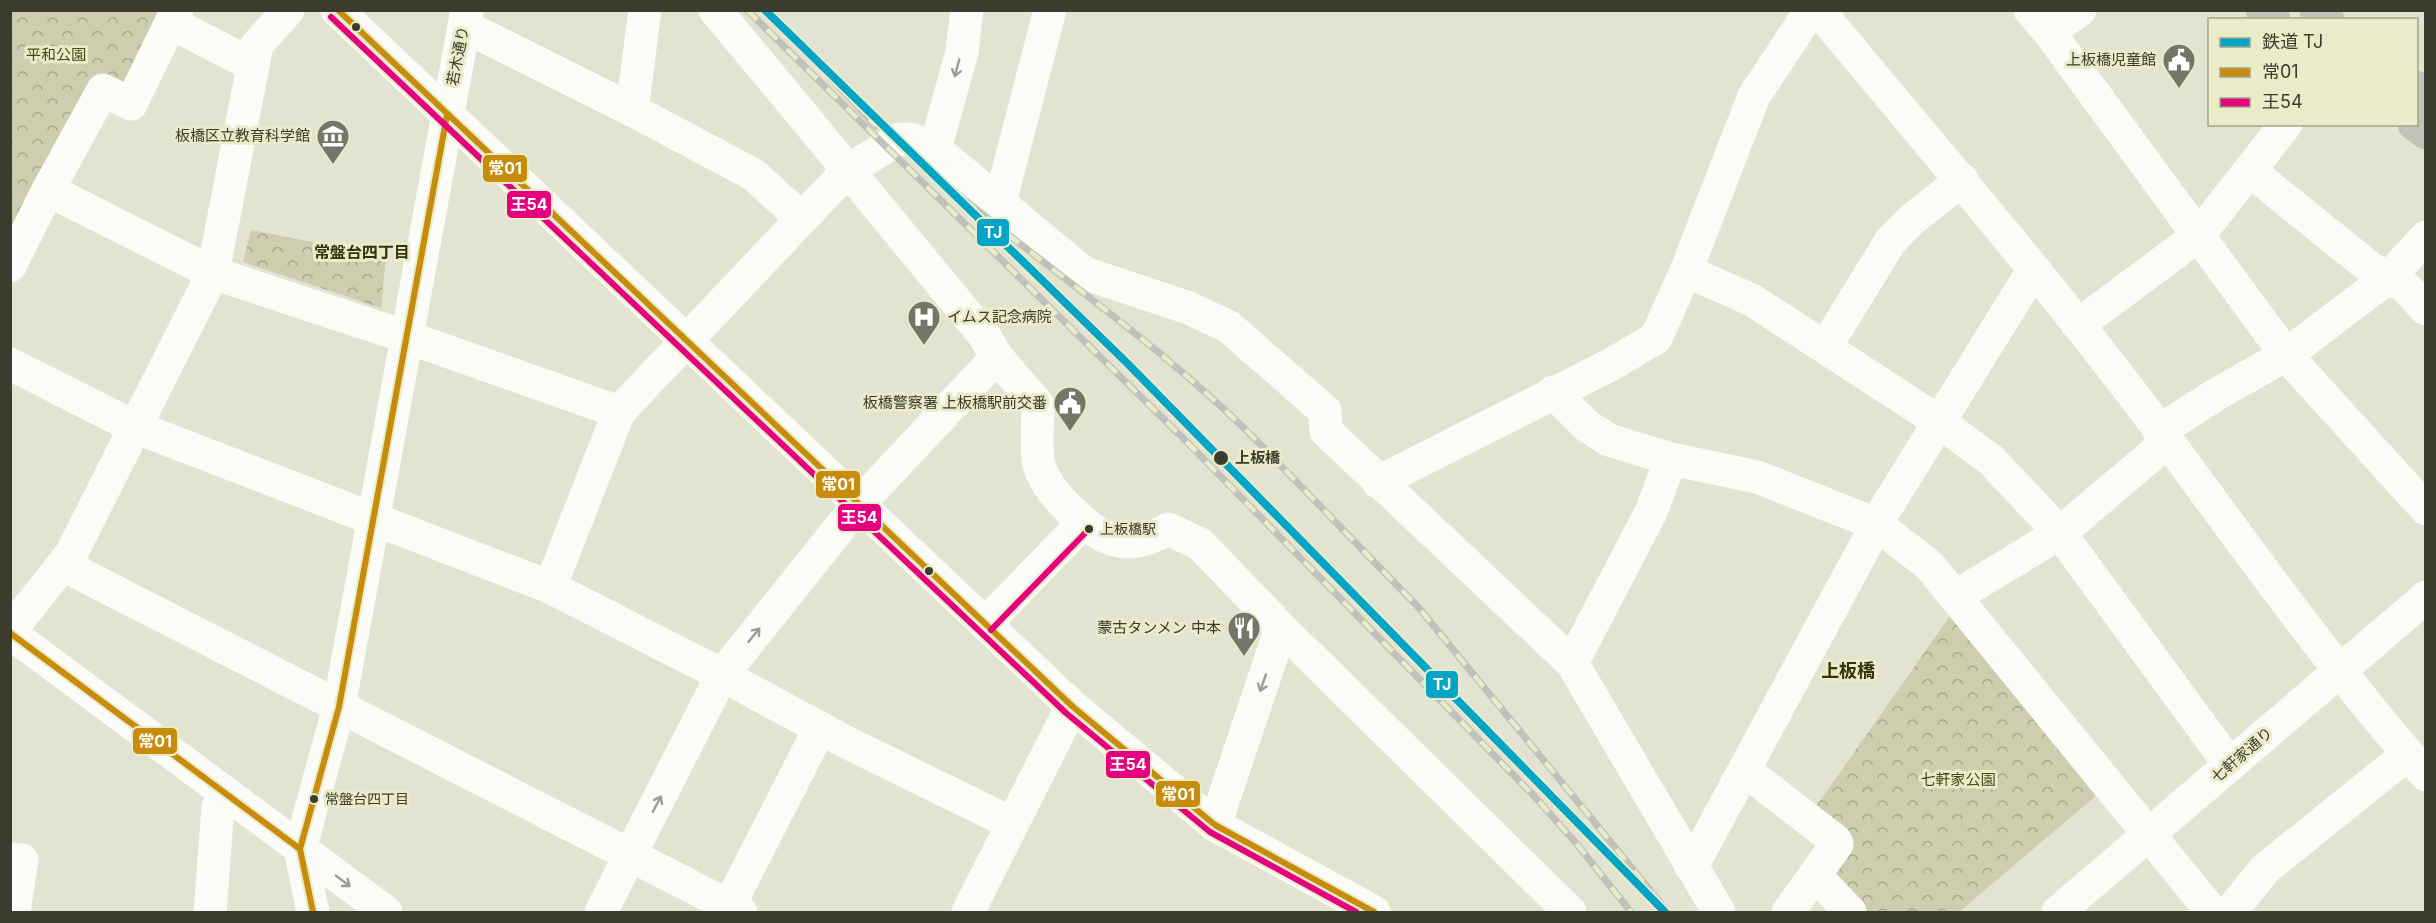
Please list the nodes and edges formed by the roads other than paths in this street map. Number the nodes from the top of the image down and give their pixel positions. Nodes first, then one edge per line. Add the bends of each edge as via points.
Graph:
1 (288, 10) edge
2 (338, 10) edge
3 (645, 10) edge
4 (715, 10) edge
5 (1050, 10) edge
6 (1811, 10) edge
7 (1818, 10) edge
8 (2080, 10) edge
9 (960, 12) edge
10 (174, 17) edge
11 (466, 18) edge
12 (2039, 21) edge
13 (253, 65) junction
14 (632, 110) junction
15 (447, 115) junction
16 (2284, 126) edge
17 (935, 149) junction
18 (847, 171) junction
19 (2250, 171) junction
20 (1962, 180) junction
21 (48, 190) junction
22 (1000, 202) junction
23 (802, 219) junction
24 (2199, 236) junction
25 (2426, 237) edge
26 (10, 266) edge
27 (2034, 269) junction
28 (1686, 271) junction
29 (213, 273) junction
30 (2389, 277) junction
31 (2426, 309) edge
32 (2078, 325) junction
33 (407, 337) junction
34 (686, 341) junction
35 (1826, 346) junction
36 (2286, 355) junction
37 (996, 357) junction
38 (10, 364) edge
39 (1553, 392) junction
40 (619, 412) junction
41 (1938, 421) junction
42 (135, 427) junction
43 (2163, 436) junction
44 (1671, 459) junction
45 (1378, 482) junction
46 (858, 505) junction
47 (2426, 508) edge
48 (373, 520) junction
49 (1083, 523) junction
50 (1876, 524) junction
51 (2060, 533) junction
52 (63, 565) junction
53 (550, 587) junction
54 (1956, 596) junction
55 (2426, 597) edge
56 (985, 624) junction
57 (1281, 628) junction
58 (10, 632) edge
59 (1572, 663) junction
60 (2340, 671) junction
61 (722, 675) junction
62 (1072, 706) junction
63 (339, 707) junction
64 (820, 728) junction
65 (2230, 765) junction
66 (2416, 765) edge
67 (1744, 770) junction
68 (226, 794) junction
69 (1011, 823) junction
70 (1215, 825) junction
71 (2150, 834) junction
72 (300, 849) junction
73 (631, 856) junction
74 (10, 859) edge
75 (1690, 865) junction
76 (1815, 875) junction
77 (735, 909) edge
78 (14, 912) edge
79 (210, 912) edge
80 (313, 912) edge
81 (386, 912) edge
82 (602, 912) edge
83 (968, 912) edge
84 (1374, 912) edge
85 (1570, 912) edge
86 (1719, 912) edge
87 (1788, 912) edge
88 (1850, 912) edge
89 (2058, 912) edge
90 (2212, 912) edge
91 (2230, 912) edge

1 - 13 street via 257,45
2 - 15 street
3 - 14 street
4 - 18 street
5 - 22 street
6 - 28 street via 1754,96
7 - 20 street
8 - 12 street
9 -> 17 street via 962,52
10 - 13 street
10 - 21 street via 131,104 103,90
11 - 14 street
11 - 15 street, 若木通り
12 - 24 street
13 - 29 street
14 - 23 street via 754,175
15 - 33 street, 若木通り
15 - 34 street
16 - 19 street
17 - 18 street via 911,139 899,139
17 - 22 street
18 - 23 street
18 - 37 street via 984,335
19 - 24 street
19 - 30 street via 2373,270
20 - 27 street
20 - 35 street via 1890,242
21 - 26 street
21 - 29 street
22 - 45 street via 1084,273 1189,308 1229,327 1325,411 1326,431
23 - 34 street
24 - 32 street
24 - 36 street
25 - 30 street
27 - 32 street
27 - 41 street
28 - 35 street via 1752,300
28 - 39 street via 1656,338
29 - 33 street
29 - 42 street
30 - 31 street via 2404,286
30 - 36 street
32 - 43 street
33 - 40 street
33 - 48 street, 若木通り
34 - 40 street
34 - 46 street
35 - 41 street
36 - 43 street via 2217,394
36 - 47 street
37 - 46 street
37 - 49 street via 1038,405 1039,464 1044,478
38 - 42 street
39 - 44 street via 1587,426 1609,440
39 - 45 street
40 - 53 street
41 - 50 street
41 - 51 street via 1991,460
42 - 48 street
42 - 52 street
43 - 51 street
43 - 60 street
44 - 50 street via 1756,477
44 - 59 street via 1651,512
45 - 59 street
46 - 56 street
61 -> 46 street
48 - 53 street
48 - 63 street, 若木通り
49 - 56 street
49 - 57 street via 1107,539 1120,542 1139,542 1168,529 1200,543
50 - 54 street via 1929,565
50 - 67 street
51 - 54 street
51 - 65 street
52 - 58 street
52 - 63 street
53 - 61 street
54 - 71 street
55 - 60 street, 七軒家通り
56 - 62 street
57 -> 70 street
57 - 85 street
58 - 68 street
59 - 75 street
60 - 65 street, 七軒家通り
60 - 66 street
61 - 64 street
73 -> 61 street
62 - 69 street
62 - 70 street
63 - 72 street, 若木通り
63 - 73 street
64 - 69 street
64 - 77 street
65 - 71 street, 七軒家通り
66 - 91 street via 2265,869
67 - 75 street
67 - 76 street via 1835,840 1836,849
68 - 72 street
68 - 79 street via 218,807
69 - 83 street
70 - 84 street
71 - 89 street, 七軒家通り
71 - 90 street
72 - 80 street, 若木通り
72 -> 81 street
73 - 77 street
73 - 82 street
74 - 78 street via 22,860
75 - 86 street
76 - 87 street
76 - 88 street

